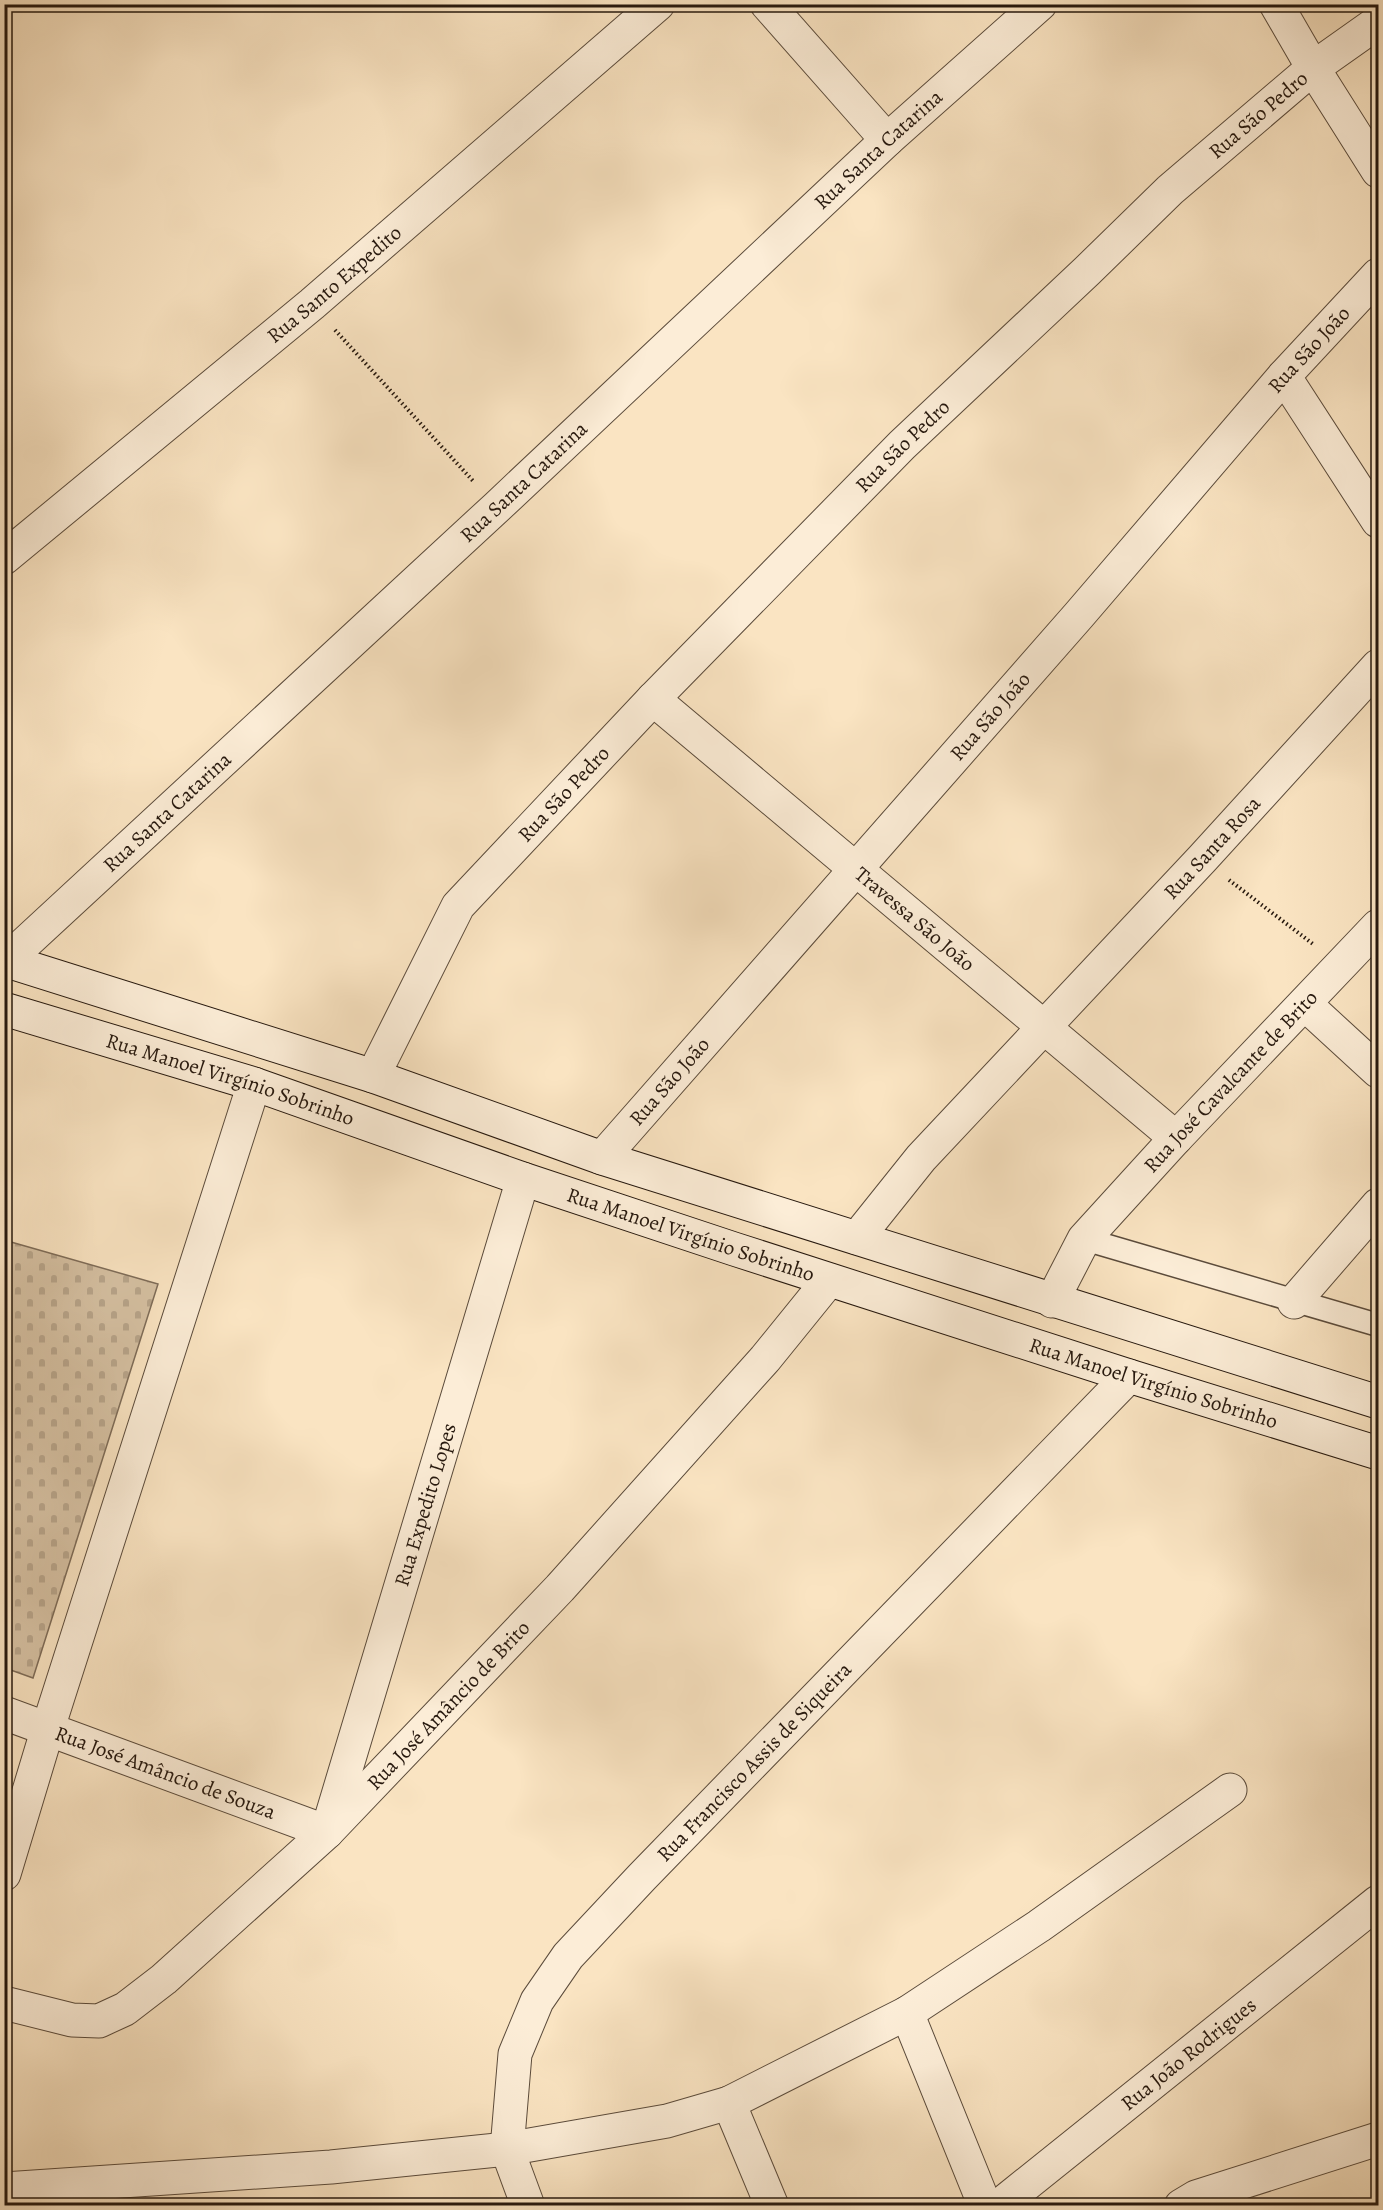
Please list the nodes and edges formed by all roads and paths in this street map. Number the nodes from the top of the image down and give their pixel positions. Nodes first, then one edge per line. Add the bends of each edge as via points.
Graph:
1 (658, 4) edge
2 (767, 4) edge
3 (1040, 4) edge
4 (1276, 4) edge
5 (1378, 22) edge
6 (1313, 69) junction
7 (887, 140) junction
8 (1378, 171) edge
9 (1378, 275) edge
10 (312, 304) junction
11 (1284, 376) junction
12 (496, 507) junction
13 (1378, 521) edge
14 (4, 558) edge
15 (1378, 666) edge
16 (653, 699) junction
17 (1202, 859) junction
18 (854, 869) junction
19 (1378, 926) edge
20 (6, 960) edge
21 (1341, 966) junction
22 (1305, 1004) junction
23 (4, 1009) edge
24 (1042, 1028) junction
25 (1378, 1071) edge
26 (373, 1076) junction
27 (254, 1084) junction
28 (1176, 1138) junction
29 (602, 1158) junction
30 (523, 1179) junction
31 (1378, 1205) edge
32 (857, 1238) junction
33 (1084, 1239) junction
34 (829, 1280) junction
35 (1052, 1301) junction
36 (1294, 1302) junction
37 (1378, 1325) edge
38 (1129, 1376) junction
39 (1378, 1402) edge
40 (1378, 1453) edge
41 (4, 1713) edge
42 (48, 1728) junction
43 (1230, 1790) dead end
44 (327, 1832) junction
45 (4, 1874) edge
46 (1378, 1902) edge
47 (4, 2003) edge
48 (908, 2013) junction
49 (729, 2103) junction
50 (1378, 2139) edge
51 (507, 2149) junction
52 (6, 2193) edge
53 (528, 2205) edge
54 (772, 2205) edge
55 (985, 2205) edge
56 (999, 2205) edge
57 (1180, 2205) edge

1 - 10 street, Rua Santo Expedito
2 - 7 street
3 - 7 street, Rua Santa Catarina
4 - 6 street
5 - 6 street, Rua São Pedro
6 - 8 street
6 - 16 street, Rua São Pedro via 1170,190 902,445
7 - 12 street, Rua Santa Catarina
9 - 11 street, Rua São João
10 - 12 path
10 - 14 street, Rua Santo Expedito
11 - 13 street
11 - 18 street, Rua São João
12 - 20 street, Rua Santa Catarina
15 - 17 street, Rua Santa Rosa
16 - 18 street, Travessa São João
16 - 26 street, Rua São Pedro via 458,906
17 - 21 path
17 - 24 street, Rua Santa Rosa
18 - 24 street, Travessa São João
18 - 29 street, Rua São João
19 - 21 street, Rua José Cavalcante de Brito
20 - 26 street
21 - 22 street, Rua José Cavalcante de Brito
22 - 25 street
22 - 28 street, Rua José Cavalcante de Brito
23 - 27 street, Rua Manoel Virgínio Sobrinho
24 - 28 street, Travessa São João
24 - 32 street, Rua Santa Rosa via 921,1158
26 - 29 street
27 - 30 street, Rua Manoel Virgínio Sobrinho
27 - 42 street
28 - 33 street, Rua José Cavalcante de Brito
29 - 32 street
30 - 34 street, Rua Manoel Virgínio Sobrinho
30 - 44 street, Rua Expedito Lopes
31 - 36 street
32 - 35 street
33 - 35 street, Rua José Cavalcante de Brito
33 - 36 lane
34 - 38 street, Rua Manoel Virgínio Sobrinho
34 - 44 street, Rua José Amâncio de Brito via 765,1359 567,1579
35 - 39 street
36 - 37 lane
38 - 40 street, Rua Manoel Virgínio Sobrinho
38 - 51 street, Rua Francisco Assis de Siqueira via 568,1956 537,2001 515,2054
41 - 42 street, Rua José Amâncio de Souza
42 - 44 street, Rua José Amâncio de Souza
42 - 45 street
43 - 48 street via 1039,1926
44 - 47 street, Rua José Amâncio de Brito via 164,1979 125,2009 99,2021 72,2020
46 - 56 street, Rua João Rodrigues
48 - 49 street
48 - 55 street
49 - 51 street via 667,2121
49 - 54 street
50 - 57 street
51 - 52 street
51 - 53 street, Rua Francisco Assis de Siqueira

